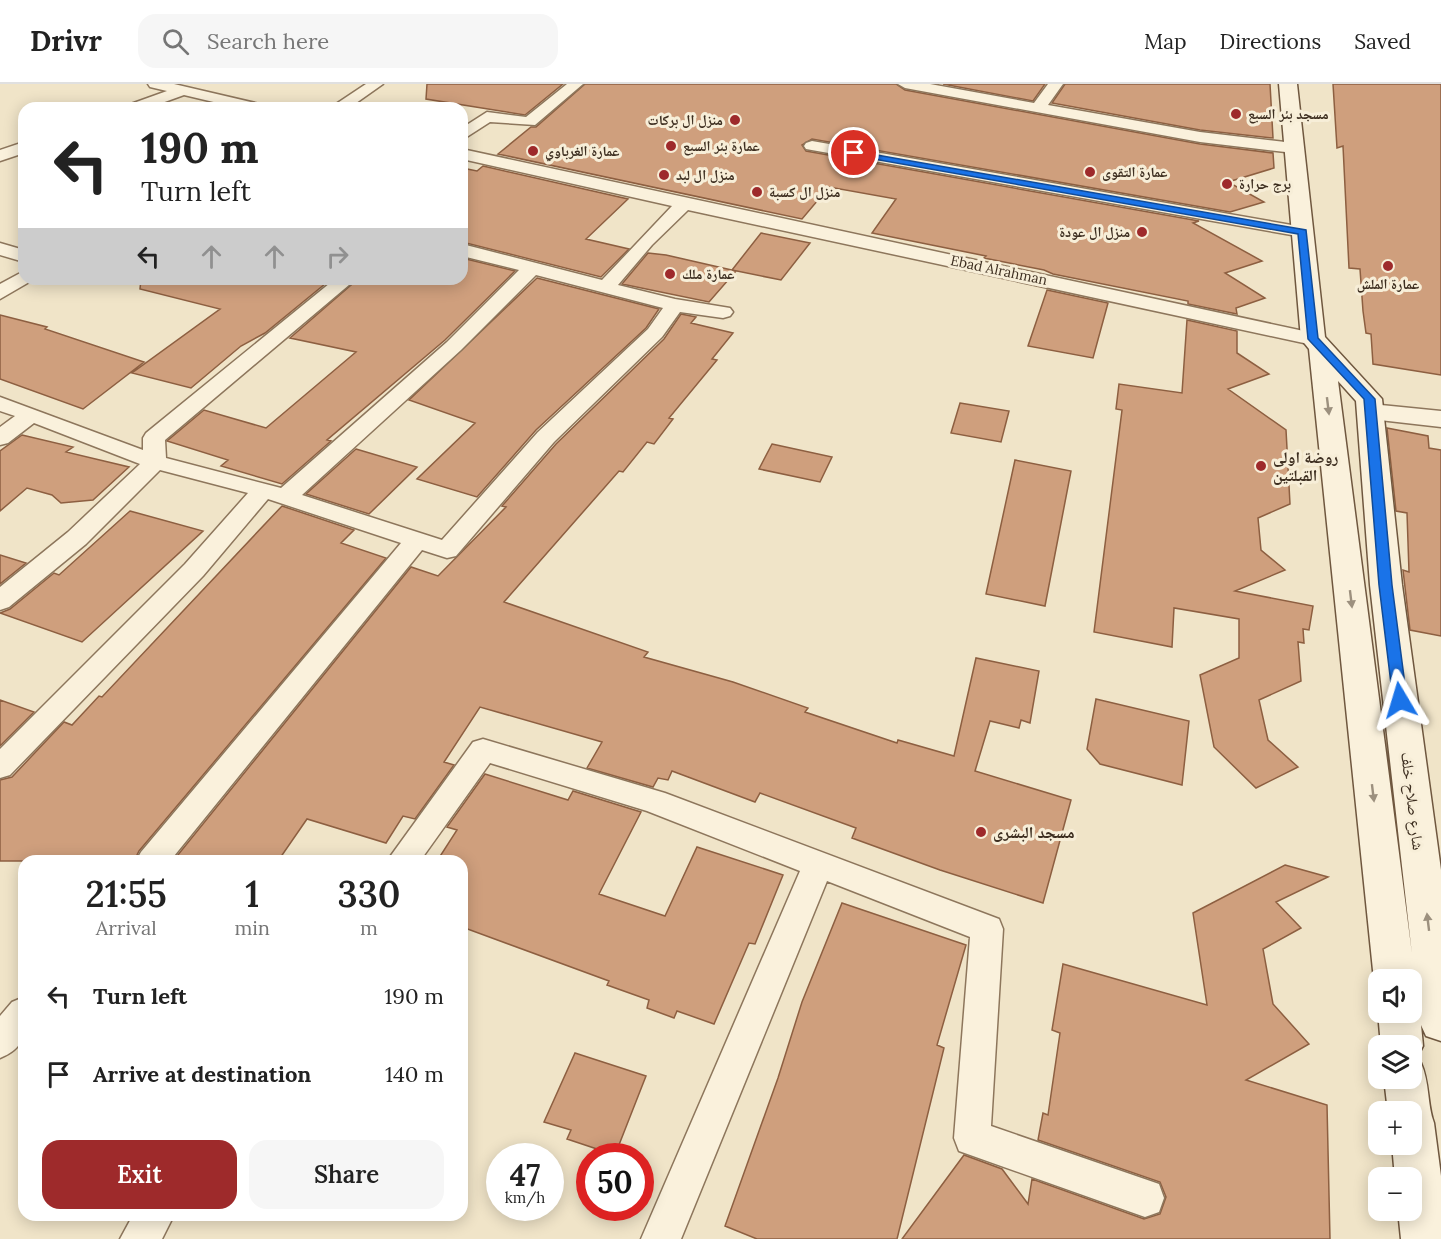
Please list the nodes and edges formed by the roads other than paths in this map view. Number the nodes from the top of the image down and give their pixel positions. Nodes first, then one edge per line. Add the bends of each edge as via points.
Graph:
1 (154, 84) edge
2 (376, 84) edge
3 (576, 84) edge
4 (905, 84) edge
5 (1056, 84) edge
6 (1288, 84) edge
7 (182, 91) junction
8 (151, 102) edge
9 (232, 102) edge
10 (348, 102) edge
11 (1038, 108) junction
12 (468, 131) edge
13 (812, 146) dead end
14 (1294, 148) junction
15 (18, 149) edge
16 (468, 155) edge
17 (0, 156) edge
18 (684, 204) junction
19 (1303, 232) junction
20 (0, 249) edge
21 (468, 252) edge
22 (18, 254) edge
23 (532, 268) junction
24 (18, 281) edge
25 (340, 285) edge
26 (606, 286) junction
27 (0, 293) edge
28 (675, 304) junction
29 (723, 312) dead end
30 (1317, 343) junction
31 (0, 404) edge
32 (1371, 412) junction
33 (31, 415) junction
34 (1441, 418) edge
35 (0, 438) edge
36 (155, 462) junction
37 (273, 494) junction
38 (416, 542) junction
39 (0, 601) edge
40 (0, 767) edge
41 (157, 855) edge
42 (407, 855) edge
43 (818, 866) junction
44 (1394, 969) edge
45 (18, 1020) edge
46 (1441, 1022) edge
47 (0, 1042) edge
48 (1416, 1155) edge
49 (1145, 1198) dead end
50 (151, 1221) edge
51 (140, 1239) edge
52 (661, 1239) edge
53 (1425, 1239) edge

1 - 7 street
2 - 10 street
3 - 12 street via 530,122 487,117
4 - 11 street
5 - 11 street
6 - 14 main road
7 - 8 street
7 - 9 street
11 - 14 street
13 - 19 street
14 - 19 main road
15 - 17 street
16 - 18 street, Ebad Alrahman
18 - 26 street
18 - 30 street, Ebad Alrahman
19 - 30 main road
20 - 22 street
21 - 23 street
23 - 26 street
23 - 37 street via 454,346
24 - 27 street
25 - 36 street via 154,438
26 - 28 street
28 - 29 street
28 - 38 street via 655,333 546,437 447,550
30 - 32 main road, شارع صلاح خلف via 1369,399
30 -> 44 main road
31 - 33 street
32 - 34 main road
46 -> 32 main road, شارع صلاح خلف via 1386,585
33 - 35 street
33 - 36 street
36 - 37 street
36 - 39 street via 77,538
37 - 38 street
37 - 40 street
38 - 41 street
42 - 43 street via 483,750 654,801
43 - 49 street via 987,929 972,1138
43 - 52 street
45 - 47 street
48 - 53 main road
50 - 51 street

